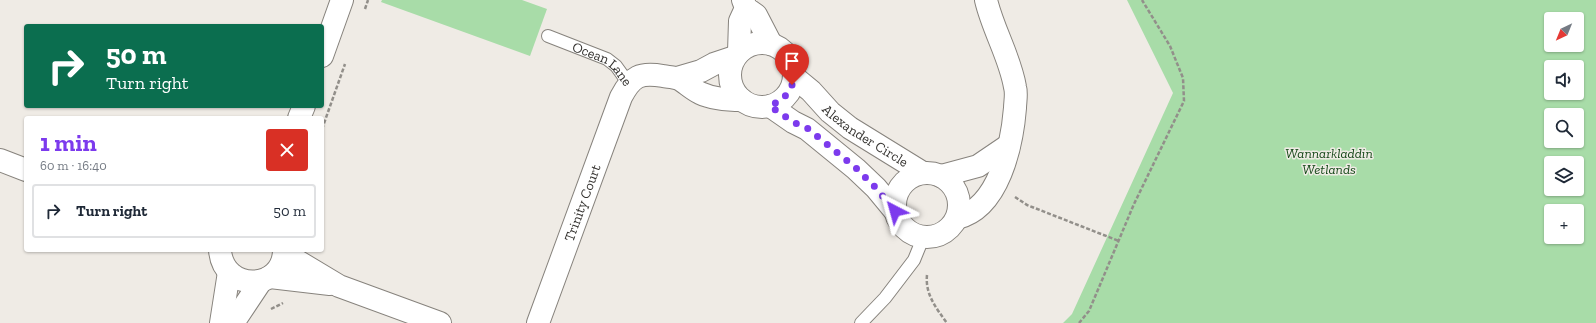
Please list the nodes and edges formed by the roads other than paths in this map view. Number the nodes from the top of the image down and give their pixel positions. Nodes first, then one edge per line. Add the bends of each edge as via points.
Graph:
1 (342, 0) edge
2 (986, 0) edge
3 (744, 4) edge
4 (548, 36) dead end
5 (771, 44) junction
6 (324, 50) edge
7 (737, 55) junction
8 (794, 77) junction
9 (677, 78) junction
10 (629, 84) junction
11 (742, 100) junction
12 (770, 106) junction
13 (1009, 145) junction
14 (0, 160) edge
15 (24, 169) edge
16 (932, 174) junction
17 (895, 211) junction
18 (957, 218) junction
19 (922, 238) junction
20 (284, 252) edge
21 (286, 252) edge
22 (220, 257) edge
23 (265, 279) junction
24 (339, 286) junction
25 (221, 323) edge
26 (233, 323) edge
27 (440, 323) edge
28 (538, 323) edge
29 (861, 323) edge

1 - 6 street
2 - 13 street via 1016,89
3 - 5 street via 756,15
3 - 7 street
4 - 10 lane, Ocean Lane via 607,58
5 - 7 street via 754,44
5 - 8 street via 781,49 788,57 793,66
7 - 9 street, Ocean Lane via 701,71
7 - 11 street via 731,66 730,76 736,93
8 - 12 street via 789,92 781,101
8 - 16 street, Alexander Circle via 850,128
9 - 10 street, Ocean Lane via 643,75
9 - 11 street, Ocean Lane via 700,93 723,100
10 - 28 street, Trinity Court via 621,97
11 - 12 street via 755,106
12 - 17 street via 807,128 856,168
13 - 16 street via 978,166
13 - 18 street via 1005,166 988,196 972,212
14 - 15 street
16 - 17 street via 913,176 904,182 894,201
16 - 18 street via 949,182 955,190 959,199
17 - 19 street via 904,229
18 - 19 street via 943,234
19 - 29 lane via 914,260 885,298
20 - 23 street via 277,271
21 - 24 street
22 - 23 street via 236,278 244,281
22 - 25 street
23 - 24 street
23 - 26 street
24 - 27 street

